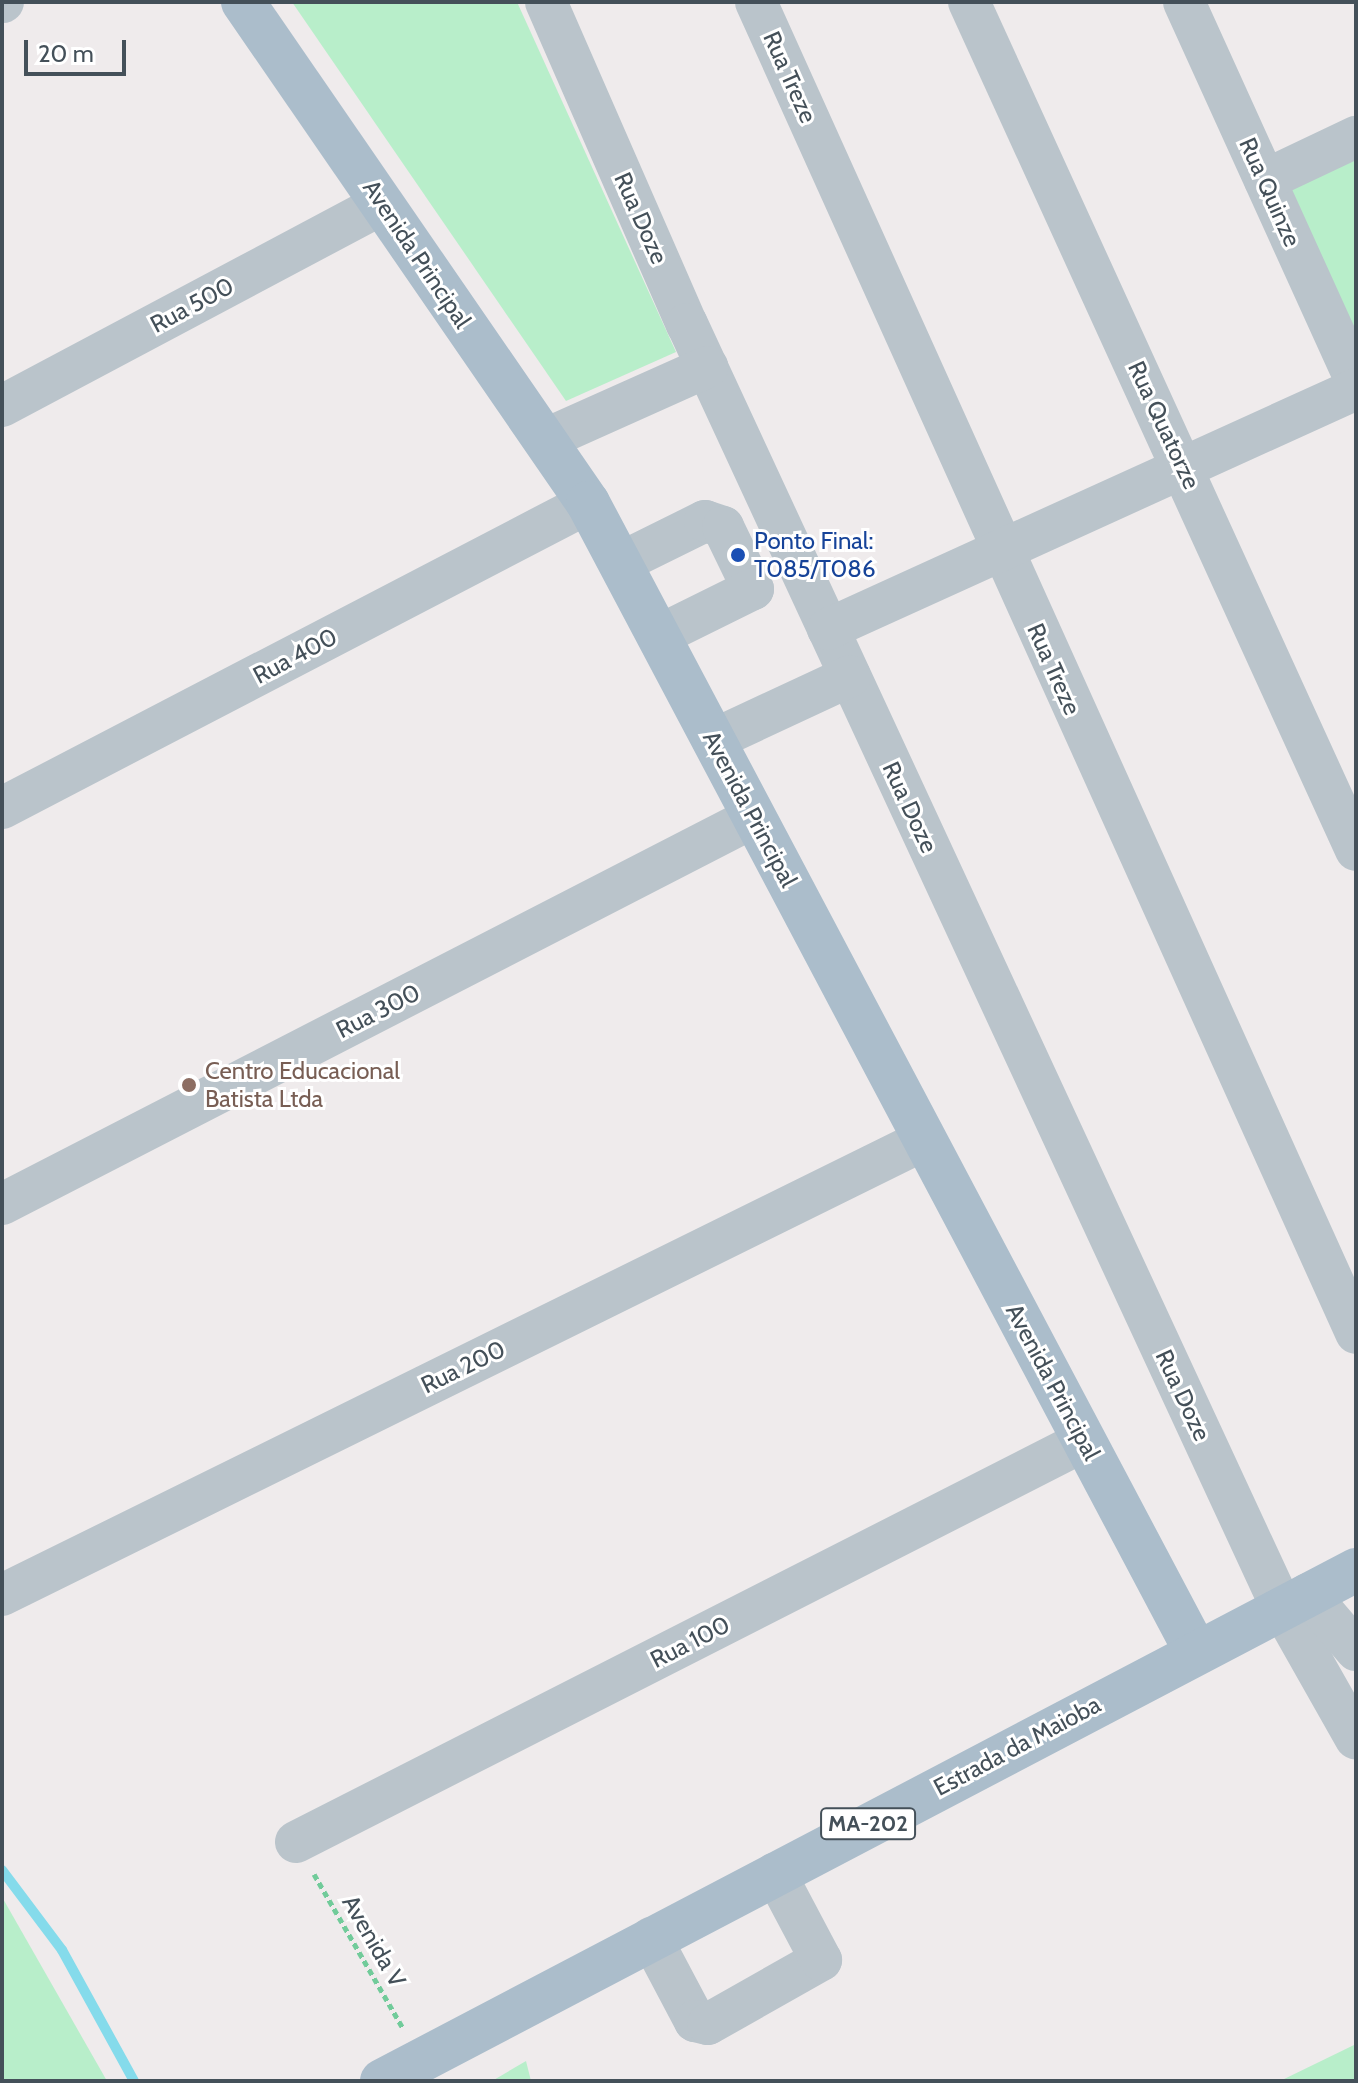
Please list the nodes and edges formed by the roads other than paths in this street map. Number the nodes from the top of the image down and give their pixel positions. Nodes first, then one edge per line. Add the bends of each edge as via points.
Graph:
1 (243, 2) edge
2 (546, 2) edge
3 (756, 2) edge
4 (969, 2) edge
5 (1184, 2) edge
6 (1356, 137) edge
7 (1265, 180) junction
8 (382, 204) junction
9 (707, 367) junction
10 (1356, 381) edge
11 (1356, 389) edge
12 (2, 406) edge
13 (544, 440) junction
14 (1184, 468) junction
15 (588, 503) junction
16 (1000, 551) junction
17 (620, 563) junction
18 (828, 629) junction
19 (658, 636) junction
20 (850, 676) junction
21 (713, 740) junction
22 (2, 808) edge
23 (754, 817) junction
24 (1356, 850) edge
25 (924, 1140) junction
26 (2, 1204) edge
27 (1356, 1333) edge
28 (1084, 1441) junction
29 (1356, 1570) edge
30 (2, 1595) edge
31 (1295, 1601) junction
32 (1356, 1650) edge
33 (1196, 1652) junction
34 (1356, 1739) edge
35 (296, 1842) road end
36 (775, 1873) junction
37 (651, 1938) junction
38 (382, 2081) edge

1 - 8 main road, Avenida Principal
2 - 9 street, Rua Doze
3 - 16 street, Rua Treze
4 - 14 street, Rua Quatorze
5 - 7 street, Rua Quinze
6 - 7 street
7 - 10 street, Rua Quinze
8 - 12 street, Rua 500
8 - 13 main road, Avenida Principal
9 - 13 street
9 - 18 street, Rua Doze
11 - 14 street
13 - 15 main road, Avenida Principal
14 - 16 street
14 - 24 street, Rua Quatorze
15 - 17 main road, Avenida Principal
15 - 22 street, Rua 400
16 - 18 street
16 - 27 street, Rua Treze
17 - 19 main road, Avenida Principal
17 - 19 street via 705,521 723,527 753,589
18 - 20 street, Rua Doze
19 - 21 main road, Avenida Principal
20 - 21 street
20 - 31 street, Rua Doze
21 - 23 main road, Avenida Principal
23 - 25 main road, Avenida Principal
23 - 26 street, Rua 300
25 - 28 main road, Avenida Principal
25 - 30 street, Rua 200
28 - 33 main road, Avenida Principal
28 - 35 street, Rua 100
29 - 31 main road, Estrada da Maioba / MA-202
31 - 32 street
31 - 33 main road, Estrada da Maioba / MA-202
31 - 34 street
33 - 36 main road, Estrada da Maioba / MA-202
36 - 37 main road, Estrada da Maioba / MA-202
36 - 37 street via 821,1960 708,2024 695,2021
37 - 38 main road, Estrada da Maioba / MA-202

